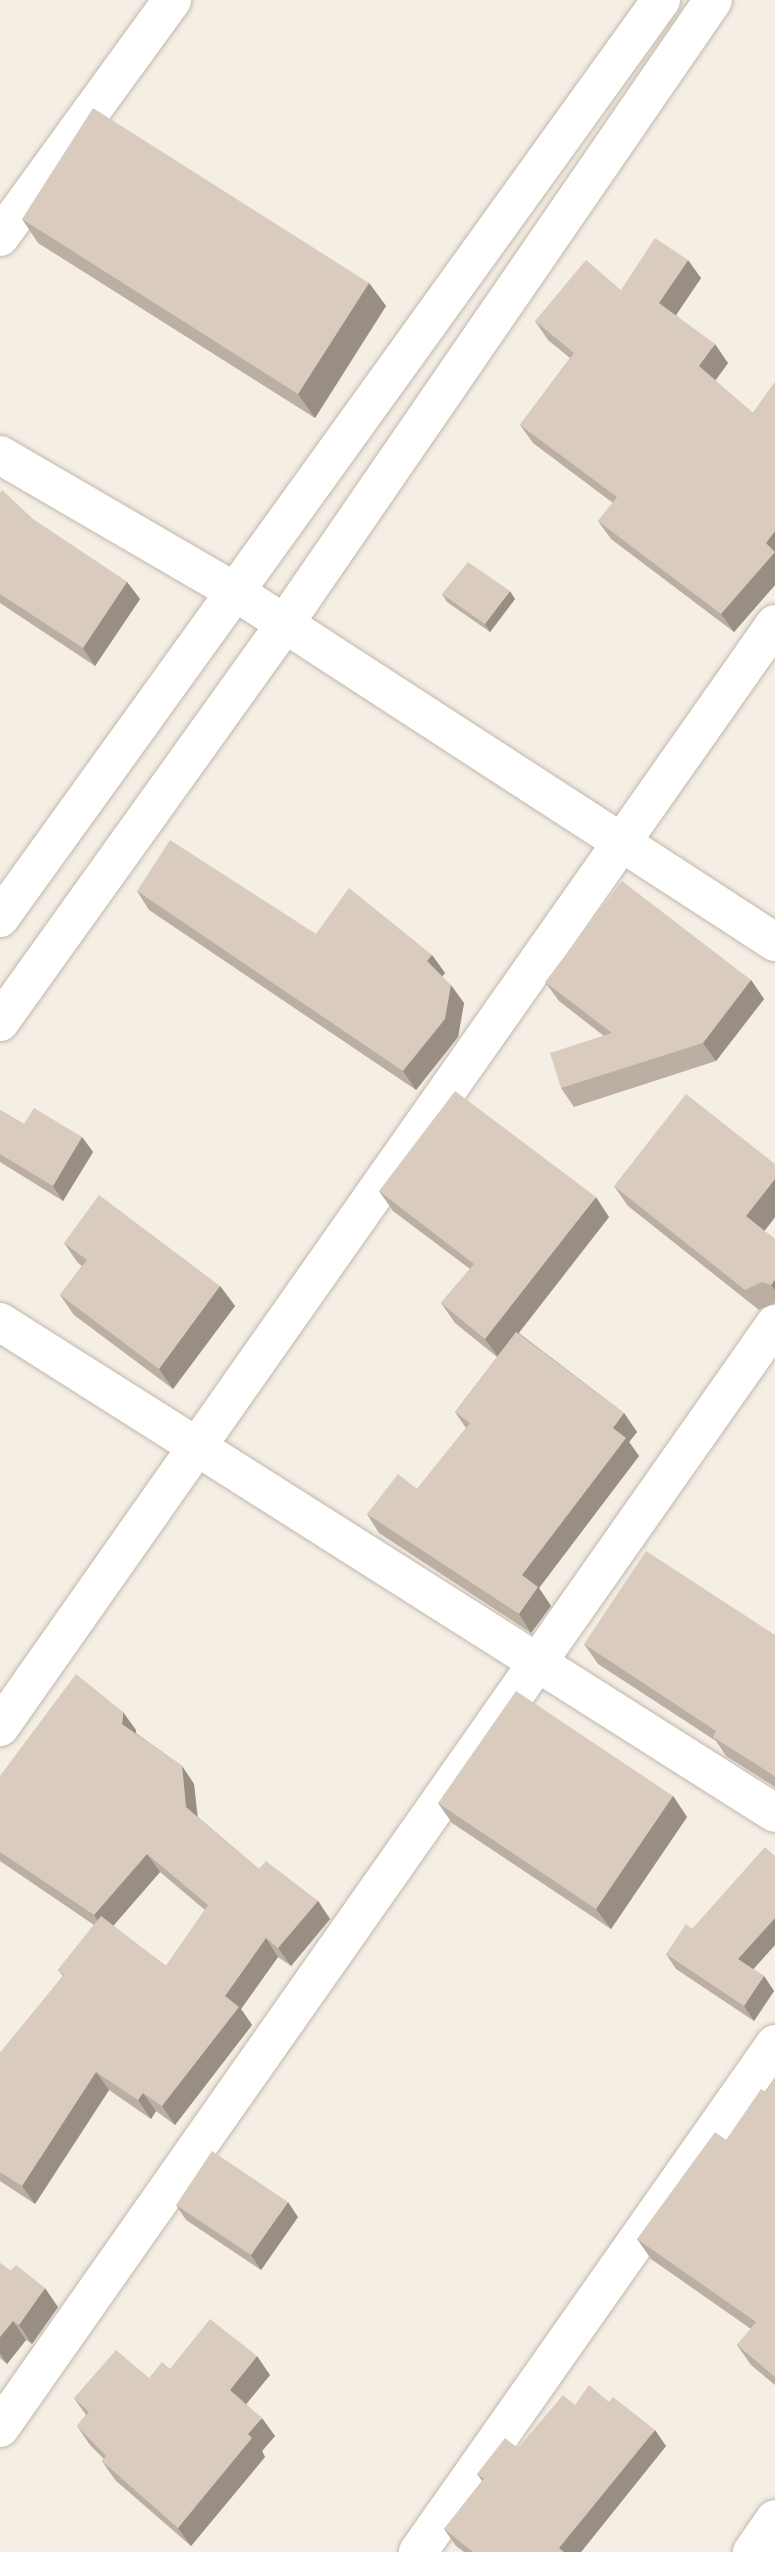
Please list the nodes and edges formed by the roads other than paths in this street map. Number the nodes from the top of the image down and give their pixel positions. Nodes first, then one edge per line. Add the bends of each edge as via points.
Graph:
1 (172, 0) edge
2 (661, 0) edge
3 (713, 0) edge
4 (0, 237) edge
5 (0, 455) edge
6 (234, 591) junction
7 (775, 624) edge
8 (283, 626) junction
9 (622, 847) junction
10 (0, 918) edge
11 (775, 942) edge
12 (0, 1021) edge
13 (0, 1322) edge
14 (775, 1324) edge
15 (198, 1444) junction
16 (538, 1662) junction
17 (0, 1727) edge
18 (775, 1814) edge
19 (775, 2043) edge
20 (0, 2428) edge
21 (775, 2519) edge
22 (418, 2552) edge
23 (752, 2552) edge

1 - 4 street
2 - 6 street
3 - 8 street
5 - 6 street
6 - 8 street
6 - 10 street
7 - 9 street
8 - 9 street
8 - 12 street
9 - 11 street
9 - 15 street
13 - 15 street
14 - 16 street
15 - 16 street
15 - 17 street
16 - 18 street
16 - 20 street
19 - 22 street
21 - 23 street

